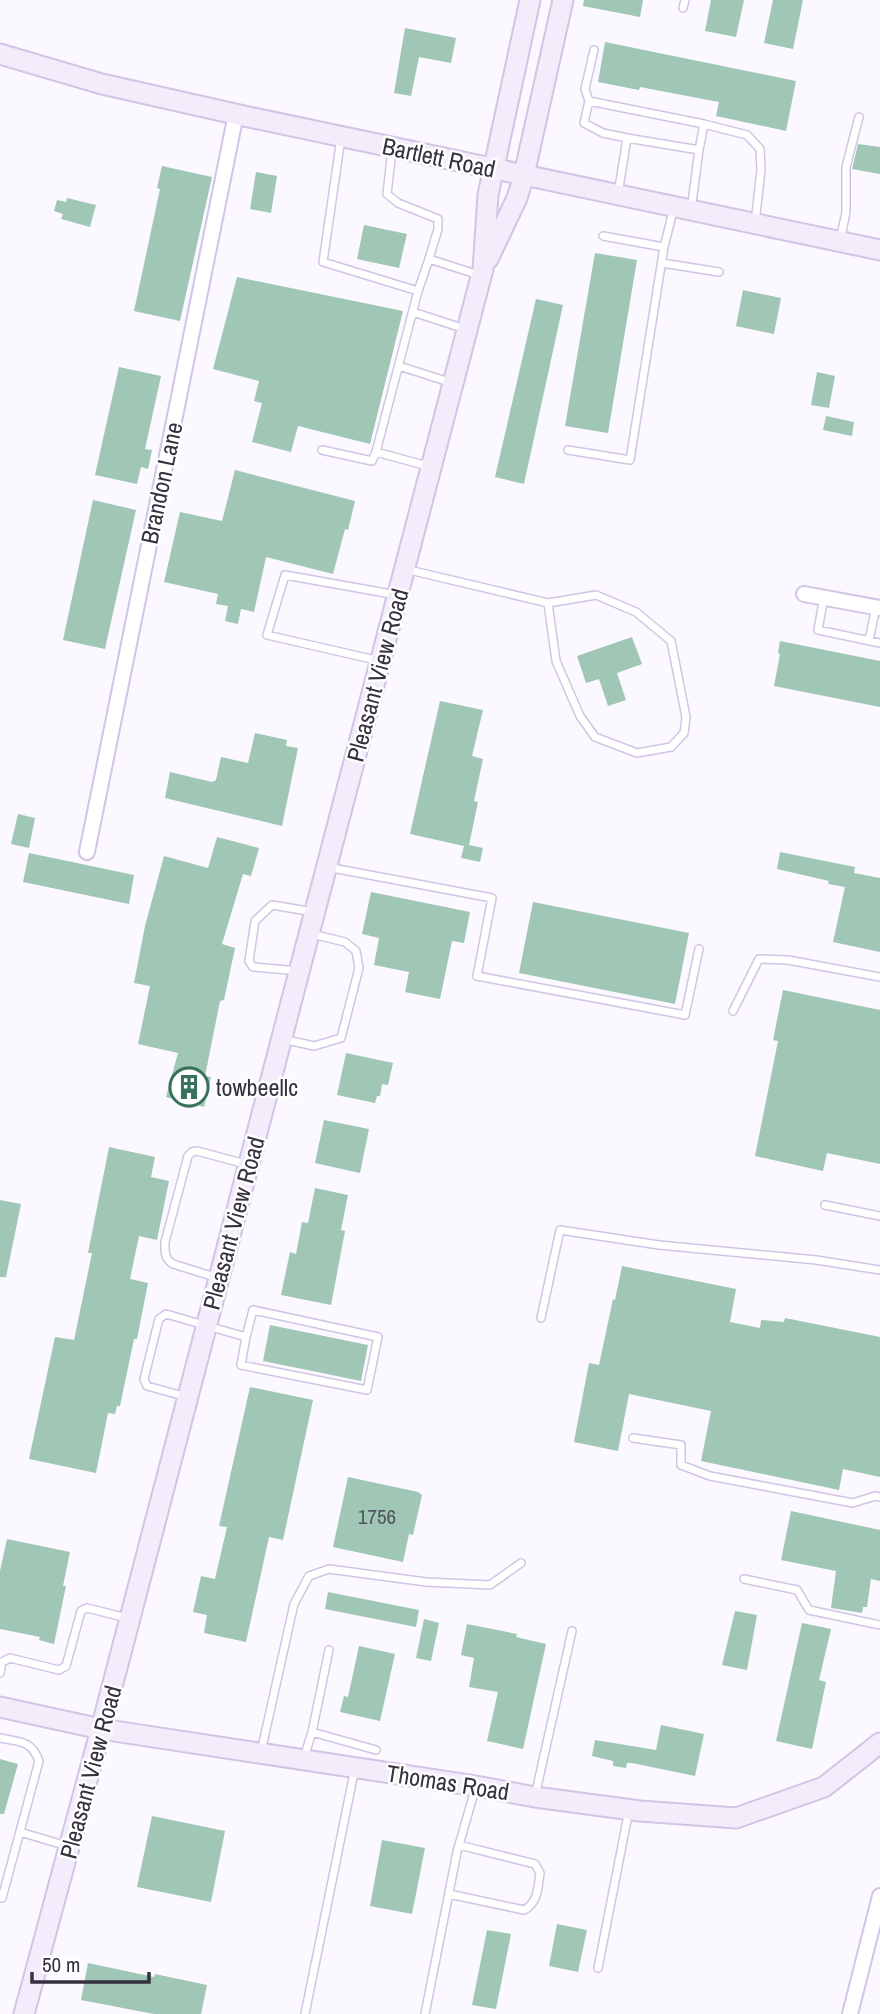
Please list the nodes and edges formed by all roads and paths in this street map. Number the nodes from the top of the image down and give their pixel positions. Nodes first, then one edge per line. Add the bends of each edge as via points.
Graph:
1 (530, 0) edge
2 (563, 0) edge
3 (594, 50) dead end
4 (0, 54) edge
5 (589, 101) junction
6 (236, 114) junction
7 (859, 117) dead end
8 (704, 124) junction
9 (341, 137) junction
10 (627, 138) junction
11 (393, 148) junction
12 (699, 150) junction
13 (494, 169) junction
14 (524, 176) junction
15 (618, 195) junction
16 (682, 209) junction
17 (755, 223) junction
18 (603, 236) dead end
19 (840, 241) junction
20 (663, 247) junction
21 (880, 250) edge
22 (429, 259) junction
23 (662, 263) junction
24 (482, 272) junction
25 (719, 272) dead end
26 (418, 291) junction
27 (413, 312) junction
28 (467, 329) junction
29 (399, 366) junction
30 (453, 384) junction
31 (322, 450) dead end
32 (568, 450) dead end
33 (376, 452) junction
34 (431, 467) junction
35 (405, 569) junction
36 (804, 594) dead end
37 (397, 596) junction
38 (824, 597) junction
39 (548, 603) junction
40 (878, 608) edge
41 (869, 640) junction
42 (880, 643) edge
43 (380, 661) junction
44 (87, 852) dead end
45 (327, 867) junction
46 (315, 912) junction
47 (309, 933) junction
48 (699, 949) dead end
49 (299, 971) junction
50 (880, 977) edge
51 (733, 1011) dead end
52 (282, 1039) junction
53 (249, 1165) junction
54 (825, 1205) dead end
55 (880, 1216) edge
56 (880, 1270) edge
57 (219, 1278) junction
58 (541, 1318) dead end
59 (206, 1326) junction
60 (246, 1337) junction
61 (188, 1397) junction
62 (633, 1437) dead end
63 (880, 1497) edge
64 (521, 1563) dead end
65 (744, 1579) dead end
66 (130, 1619) junction
67 (880, 1625) edge
68 (572, 1631) dead end
69 (329, 1650) dead end
70 (0, 1673) edge
71 (0, 1707) edge
72 (102, 1729) junction
73 (312, 1732) junction
74 (0, 1738) edge
75 (880, 1743) edge
76 (376, 1750) dead end
77 (260, 1753) junction
78 (303, 1759) junction
79 (355, 1767) junction
80 (476, 1786) junction
81 (535, 1797) junction
82 (629, 1809) junction
83 (20, 1832) junction
84 (459, 1845) junction
85 (70, 1847) junction
86 (449, 1894) junction
87 (880, 1896) edge
88 (0, 1898) edge
89 (598, 1968) dead end
90 (24, 2014) edge
91 (305, 2014) edge
92 (425, 2014) edge
93 (850, 2014) edge

1 - 13 main road, Pleasant View Road
2 - 14 main road, Pleasant View Road
3 - 5 lane via 585,89
4 - 6 main road, Bartlett Road via 102,84
5 - 8 lane
5 - 10 lane via 584,123
6 - 9 main road, Bartlett Road
6 - 44 street, Brandon Lane
7 - 19 lane via 846,167 846,212
8 - 12 lane
8 - 17 lane via 747,135 760,149
9 - 11 main road, Bartlett Road
9 - 26 lane via 323,262
10 - 12 lane
10 - 15 lane
11 - 13 main road, Bartlett Road
11 - 22 lane via 387,194 438,219
12 - 16 lane
13 - 14 main road, Bartlett Road
13 - 24 main road, Pleasant View Road
14 - 15 main road, Bartlett Road
14 - 24 main road, Pleasant View Road
15 - 16 main road, Bartlett Road
16 - 17 main road, Bartlett Road
16 - 20 lane
17 - 19 main road, Bartlett Road
18 - 20 lane
19 - 21 main road, Bartlett Road
20 - 23 lane
22 - 24 lane
22 - 26 lane
23 - 25 lane
23 - 32 lane via 629,460
24 - 28 main road, Pleasant View Road
26 - 27 lane
27 - 28 lane
27 - 29 lane
28 - 30 main road, Pleasant View Road
29 - 30 lane
29 - 33 lane
30 - 34 main road, Pleasant View Road
31 - 33 lane via 372,461
33 - 34 lane
34 - 35 main road, Pleasant View Road
35 - 37 main road, Pleasant View Road
35 - 39 lane
36 - 38 street
37 - 43 main road, Pleasant View Road
37 - 43 lane via 285,575 267,635
38 - 40 street
38 - 41 lane via 818,630
39 - 39 lane via 596,595 636,612 671,640 686,717 684,733 671,747 637,754 595,737 580,716 556,661
40 - 41 lane
41 - 42 lane
43 - 45 main road, Pleasant View Road
45 - 46 main road, Pleasant View Road
45 - 48 lane via 492,898 477,976 685,1015
46 - 47 main road, Pleasant View Road
46 - 49 lane via 272,905 255,921 249,961 253,967
47 - 49 main road, Pleasant View Road
47 - 52 lane via 345,942 356,951 359,968 341,1038 314,1046
49 - 52 main road, Pleasant View Road
50 - 51 lane via 759,959
52 - 53 main road, Pleasant View Road
53 - 57 main road, Pleasant View Road
53 - 57 lane via 192,1152 165,1242 167,1259 173,1264
54 - 55 lane
56 - 58 lane via 561,1230
57 - 59 main road, Pleasant View Road
59 - 60 lane
59 - 61 main road, Pleasant View Road
59 - 61 lane via 166,1314 159,1319 144,1380 147,1386
60 - 60 lane via 241,1365 367,1390 378,1337 253,1310
61 - 66 main road, Pleasant View Road
62 - 63 lane via 681,1444 681,1465 710,1476 853,1503
64 - 77 lane via 490,1585 329,1569 309,1576 294,1604
65 - 67 lane via 797,1590 809,1610
66 - 70 lane via 87,1608 81,1611 66,1666 59,1670 10,1658 2,1662
66 - 72 main road, Pleasant View Road
68 - 81 lane
69 - 73 lane
71 - 72 main road, Thomas Road
72 - 77 main road, Thomas Road
72 - 85 main road, Pleasant View Road
73 - 76 lane
73 - 78 lane
74 - 83 lane via 27,1743 39,1761
75 - 82 main road, Thomas Road via 824,1787 736,1818
77 - 78 main road, Thomas Road
78 - 79 main road, Thomas Road
79 - 80 main road, Thomas Road
79 - 91 lane
80 - 81 main road, Thomas Road
80 - 84 lane
81 - 82 main road, Thomas Road
82 - 89 lane
83 - 85 lane
83 - 88 lane
84 - 86 lane
84 - 86 lane via 535,1864 540,1873 537,1895 524,1910
85 - 90 main road, Pleasant View Road
86 - 92 lane
87 - 93 street

